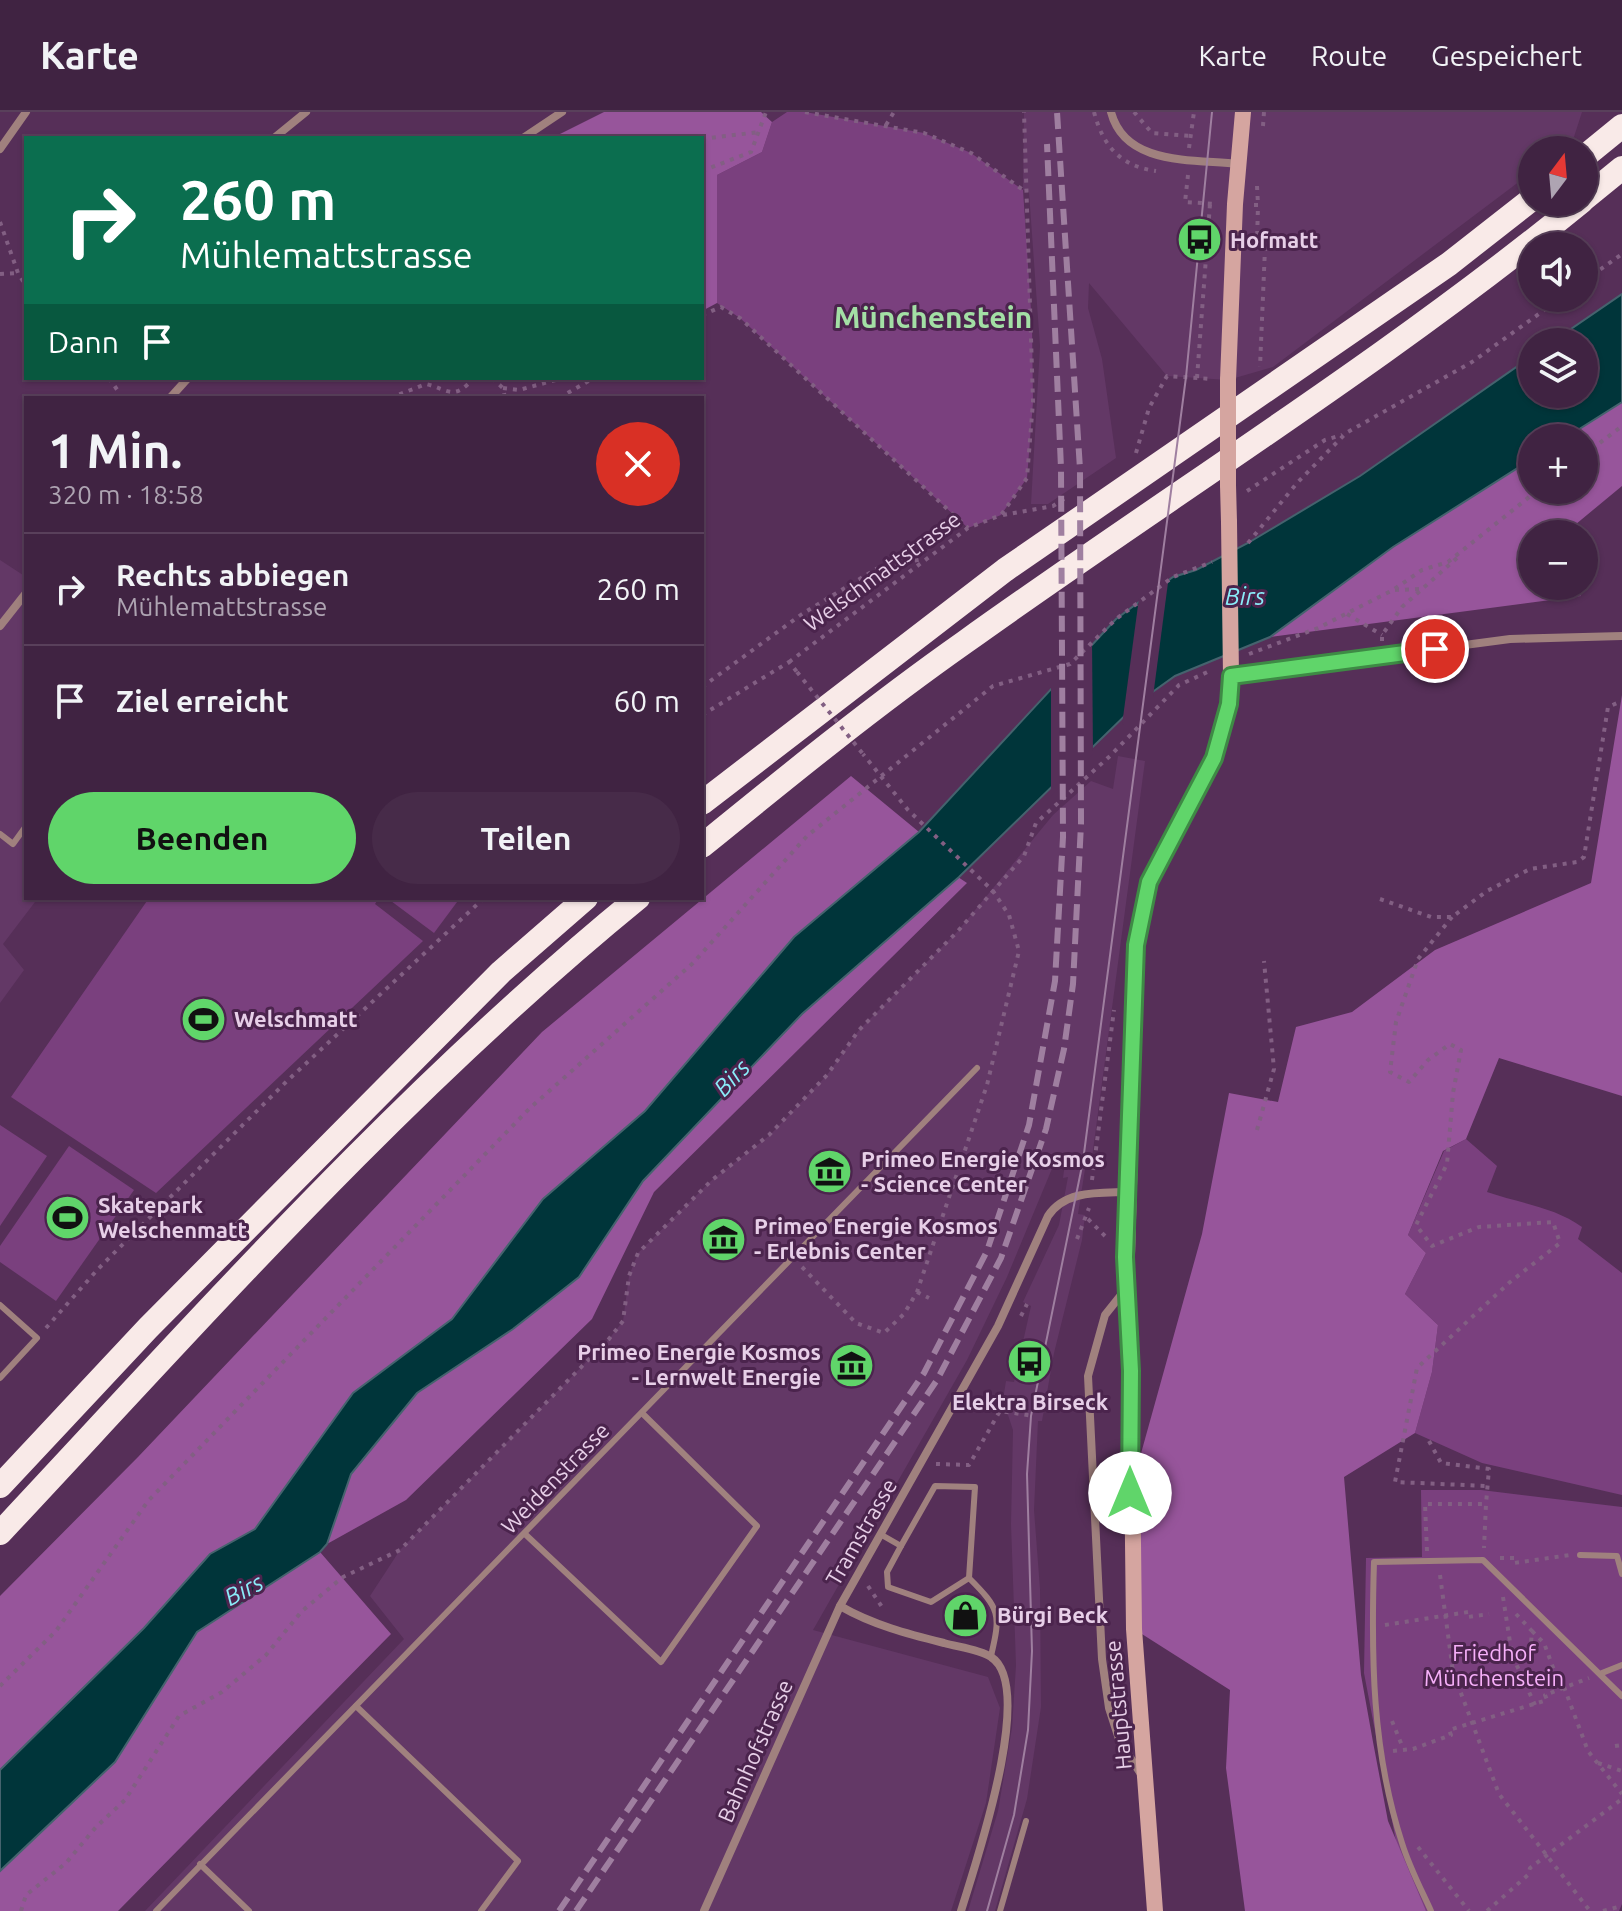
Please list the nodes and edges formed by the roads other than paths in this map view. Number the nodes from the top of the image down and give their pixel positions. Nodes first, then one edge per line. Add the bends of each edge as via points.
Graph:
1 (26, 112) edge
2 (306, 112) edge
3 (562, 112) edge
4 (1111, 112) edge
5 (1243, 112) edge
6 (1622, 126) edge
7 (276, 136) edge
8 (526, 136) edge
9 (1598, 146) edge
10 (0, 149) edge
11 (1238, 164) junction
12 (1622, 168) edge
13 (1598, 188) edge
14 (1518, 210) edge
15 (1564, 216) edge
16 (186, 380) edge
17 (172, 396) edge
18 (24, 596) edge
19 (0, 626) edge
20 (1622, 636) edge
21 (1226, 671) junction
22 (704, 801) edge
23 (24, 829) edge
24 (0, 834) edge
25 (704, 844) edge
26 (584, 900) edge
27 (636, 900) edge
28 (977, 1068) dead end
29 (1126, 1192) junction
30 (1126, 1289) junction
31 (0, 1305) edge
32 (0, 1378) edge
33 (643, 1414) junction
34 (0, 1486) edge
35 (0, 1533) edge
36 (525, 1534) junction
37 (880, 1534) junction
38 (901, 1546) junction
39 (1580, 1555) dead end
40 (1622, 1574) edge
41 (969, 1578) junction
42 (840, 1606) junction
43 (991, 1656) junction
44 (1622, 1665) edge
45 (1602, 1673) junction
46 (1622, 1696) edge
47 (356, 1706) junction
48 (1146, 1782) junction
49 (1026, 1821) dead end
50 (200, 1864) junction
51 (156, 1911) edge
52 (249, 1911) edge
53 (481, 1911) edge
54 (704, 1911) edge
55 (961, 1911) edge
56 (1000, 1911) edge
57 (1155, 1911) edge
58 (1431, 1911) edge

1 - 10 street
2 - 7 street
3 - 8 street
4 - 11 street via 1124,139 1138,149
5 - 11 main road, Hauptstrasse
6 - 9 highway
11 - 21 main road, Hauptstrasse, bridge via 1228,380
12 - 13 highway
14 - 22 highway via 1449,264 1005,570
15 - 25 highway via 1370,363 867,712
16 - 17 street
18 - 19 street
20 - 21 street via 1510,639
21 - 29 main road, Hauptstrasse via 1229,704 1214,758 1162,851 1142,911 1136,945
23 - 24 lane via 13,844
26 - 34 highway via 501,972 148,1328
27 - 35 highway via 542,976 365,1145
28 - 33 lane, Weidenstrasse
29 - 30 main road, Hauptstrasse
29 - 37 street, Tramstrasse via 1091,1193 1053,1209 998,1326
30 - 48 main road, Hauptstrasse via 1134,1629
30 - 48 street, Hauptstrasse via 1105,1315 1088,1376 1109,1708 1120,1742
31 - 32 lane via 37,1338
33 - 36 lane, Weidenstrasse
33 - 36 lane via 757,1526 661,1662
36 - 47 lane, Weidenstrasse
37 - 38 lane
37 - 42 street, Tramstrasse
38 - 41 lane via 887,1572 888,1587 895,1591 931,1602
38 - 41 lane via 935,1486 975,1487
39 - 40 lane via 1617,1556
41 - 43 lane via 999,1617
42 - 43 street, Tramstrasse via 888,1629
42 - 54 street, Bahnhofstrasse
43 - 55 street via 1006,1677 1005,1727 995,1799
44 - 45 lane
45 - 46 lane
45 - 58 lane via 1483,1560 1374,1562 1374,1706 1380,1756 1397,1825
47 - 50 lane, Weidenstrasse
47 - 53 lane via 518,1861
48 - 57 main road, Hauptstrasse
49 - 56 lane
50 - 51 lane, Weidenstrasse
50 - 52 lane

